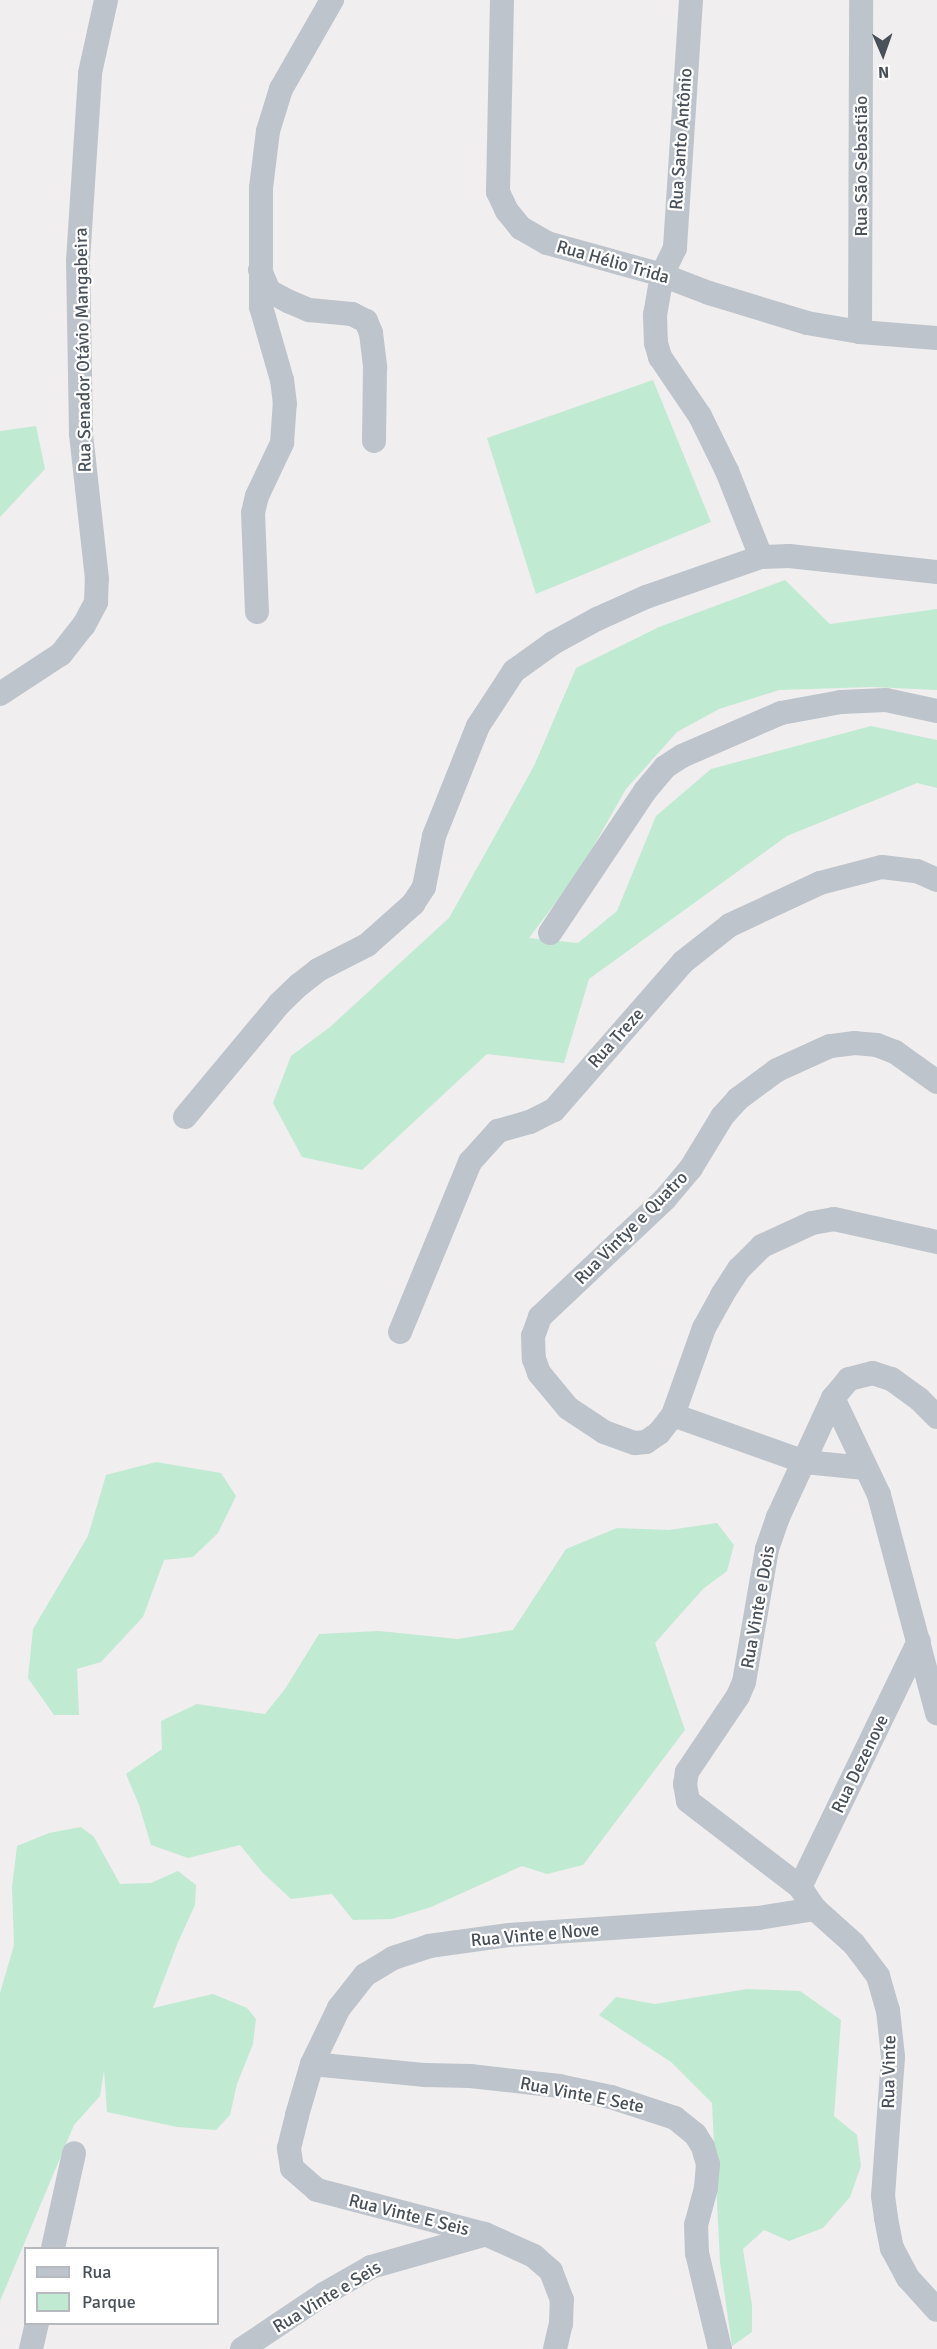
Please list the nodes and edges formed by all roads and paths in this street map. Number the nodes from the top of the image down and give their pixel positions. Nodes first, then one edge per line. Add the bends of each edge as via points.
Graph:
1 (106, 0) edge
2 (332, 0) edge
3 (502, 0) edge
4 (691, 0) edge
5 (861, 0) edge
6 (260, 270) junction
7 (662, 275) junction
8 (860, 332) junction
9 (937, 338) edge
10 (374, 441) dead end
11 (761, 557) junction
12 (937, 572) edge
13 (257, 612) dead end
14 (0, 694) edge
15 (937, 711) edge
16 (937, 880) edge
17 (550, 933) dead end
18 (937, 1082) edge
19 (185, 1118) dead end
20 (937, 1242) edge
21 (400, 1332) dead end
22 (833, 1398) junction
23 (674, 1415) junction
24 (937, 1417) edge
25 (805, 1462) junction
26 (865, 1468) junction
27 (919, 1641) junction
28 (937, 1713) edge
29 (712, 1821) joint
30 (800, 1887) junction
31 (815, 1909) junction
32 (312, 2064) junction
33 (74, 2152) dead end
34 (485, 2234) junction
35 (53, 2247) edge
36 (937, 2310) edge
37 (37, 2325) edge
38 (31, 2349) edge
39 (242, 2349) edge
40 (555, 2349) edge
41 (720, 2349) edge

1 - 14 street, Rua Senador Otávio Mangabeira via 90,73 78,261 81,433 97,579 96,602 61,654
2 - 6 street via 281,89 268,131 261,188
3 - 7 street, Rua Hélio Trida via 498,192 507,211 521,228 548,243
4 - 7 street, Rua Santo Antônio via 675,248
5 - 8 street, Rua São Sebastião
6 - 10 street via 268,291 290,302 309,310 352,314 366,321 375,368
6 - 13 street via 262,315 282,380 285,404 282,443 252,513
7 - 8 street, Rua Hélio Trida via 807,323
7 - 11 street, Rua Santo Antônio via 655,315 660,357 700,416
8 - 9 street, Rua Hélio Trida
11 - 12 street via 789,556
11 - 19 street via 646,597 597,619 553,643 514,671 478,726 434,836 424,887 413,904 367,945 299,984
15 - 17 street via 886,700 841,702 781,713 682,756 664,767 645,790
16 - 21 street, Rua Treze via 917,871 882,867 820,883 730,925 683,962 554,1110 498,1131 470,1162
18 - 23 street, Rua Vintye e Quatro via 895,1052 855,1043 830,1046 777,1070 738,1099 665,1199 540,1317 533,1336 534,1359 539,1373 568,1408 604,1432 634,1443 646,1442 659,1433
20 - 23 street via 834,1219 812,1223 762,1246 739,1269 705,1328
22 - 24 street, Rua Vinte e Dois via 849,1379 873,1373 891,1379
22 - 25 street, Rua Vinte e Dois
22 - 26 street
23 - 25 street
25 - 26 street
25 - 29 street, Rua Vinte e Dois via 778,1516 767,1549 744,1682 687,1772 688,1801
26 - 27 street via 879,1495
27 - 28 street
27 - 30 street, Rua Dezenove
29 - 30 street, Rua Vinte
30 - 31 street, Rua Vinte
31 - 32 street, Rua Vinte e Nove via 758,1918 509,1935 429,1946 393,1958 365,1975 339,2008
31 - 36 street, Rua Vinte via 854,1944 878,1976 888,2010 893,2057 883,2196 886,2218 892,2247 908,2278
32 - 34 street, Rua Vinte E Seis via 289,2148 292,2168 307,2183 342,2199
32 - 41 street, Rua Vinte E Sete via 559,2086 611,2097 675,2118 695,2134 708,2164 696,2225 698,2253
33 - 35 street
34 - 39 street, Rua Vinte e Seis via 371,2267
34 - 40 street, Rua Vinte E Seis via 518,2246 551,2271 562,2301
37 - 38 street

